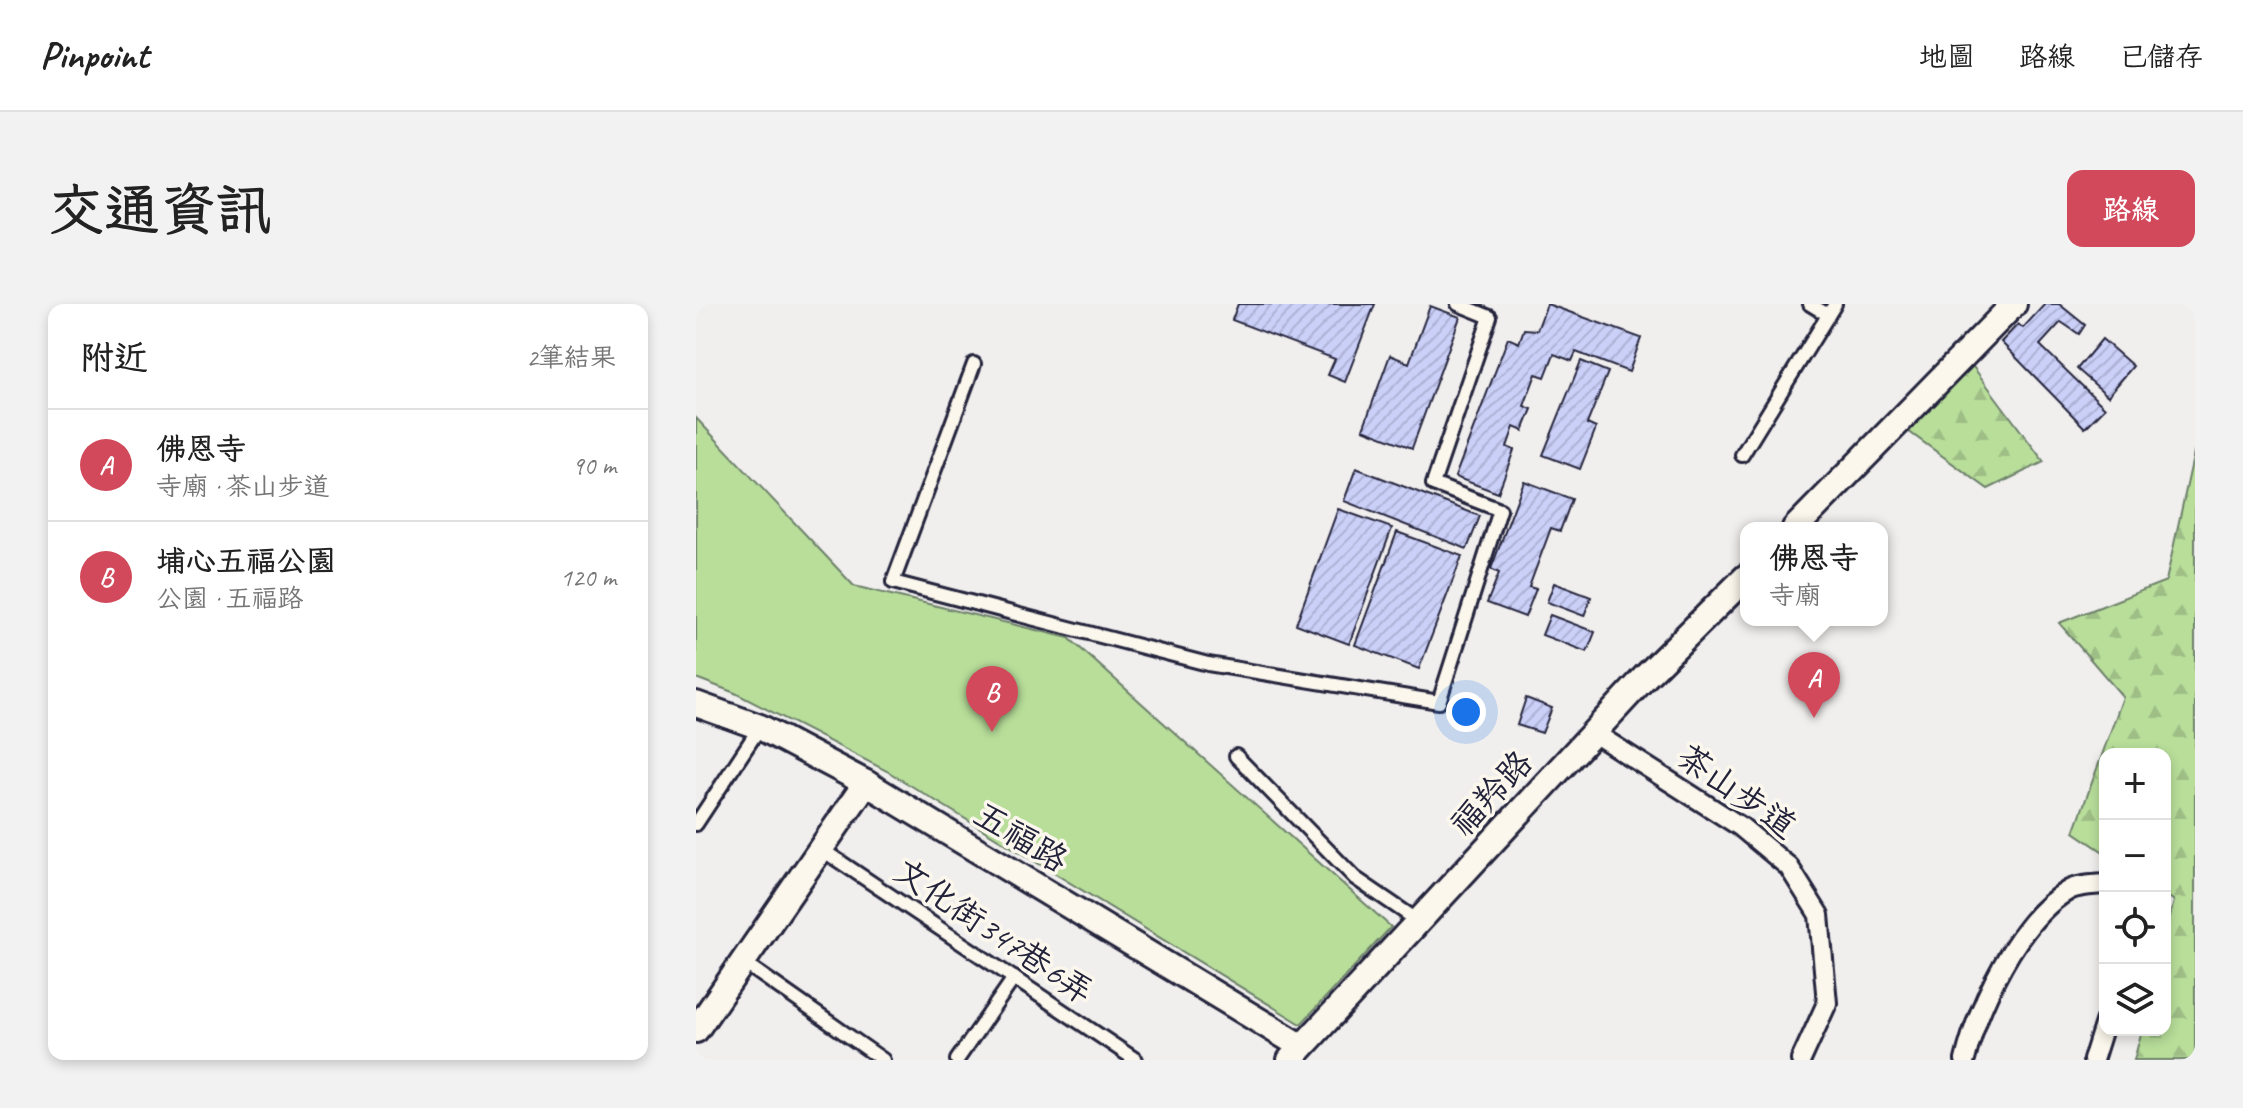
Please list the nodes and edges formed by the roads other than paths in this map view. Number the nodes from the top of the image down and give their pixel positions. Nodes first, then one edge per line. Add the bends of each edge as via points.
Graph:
1 (1458, 304) edge
2 (1495, 304) edge
3 (1810, 304) edge
4 (2014, 304) edge
5 (1831, 310) edge
6 (1490, 317) junction
7 (974, 364) dead end
8 (1742, 455) dead end
9 (1801, 522) edge
10 (1740, 583) edge
11 (696, 704) edge
12 (760, 727) junction
13 (1594, 733) junction
14 (1236, 756) dead end
15 (866, 783) junction
16 (696, 824) edge
17 (821, 849) junction
18 (2099, 885) edge
19 (1418, 921) junction
20 (743, 962) junction
21 (1014, 978) junction
22 (696, 1030) edge
23 (2101, 1036) edge
24 (1296, 1053) edge
25 (883, 1060) edge
26 (957, 1060) edge
27 (1136, 1060) edge
28 (1801, 1060) edge
29 (1965, 1060) edge
30 (2093, 1060) edge

1 - 6 lane
2 - 6 lane
3 - 5 lane
4 - 9 street
5 - 8 lane
6 - 7 lane via 1433,484 1500,510 1439,702 1208,664 893,582
10 - 13 street, 福羚路
11 - 12 street, 五福路
12 - 15 street, 五福路
12 - 16 lane
13 - 19 street, 福羚路
13 - 28 street, 茶山步道 via 1741,827 1789,867 1819,915 1827,1003
14 - 19 lane via 1355,878
15 - 17 street
15 - 24 street, 五福路
17 - 20 street
17 - 21 lane, 文化街347巷6弄
18 - 29 street via 2071,888 2035,917 1972,1028
19 - 24 street, 福羚路
20 - 22 street
20 - 25 lane
21 - 26 lane
21 - 27 lane, 文化街347巷6弄
23 - 30 street

